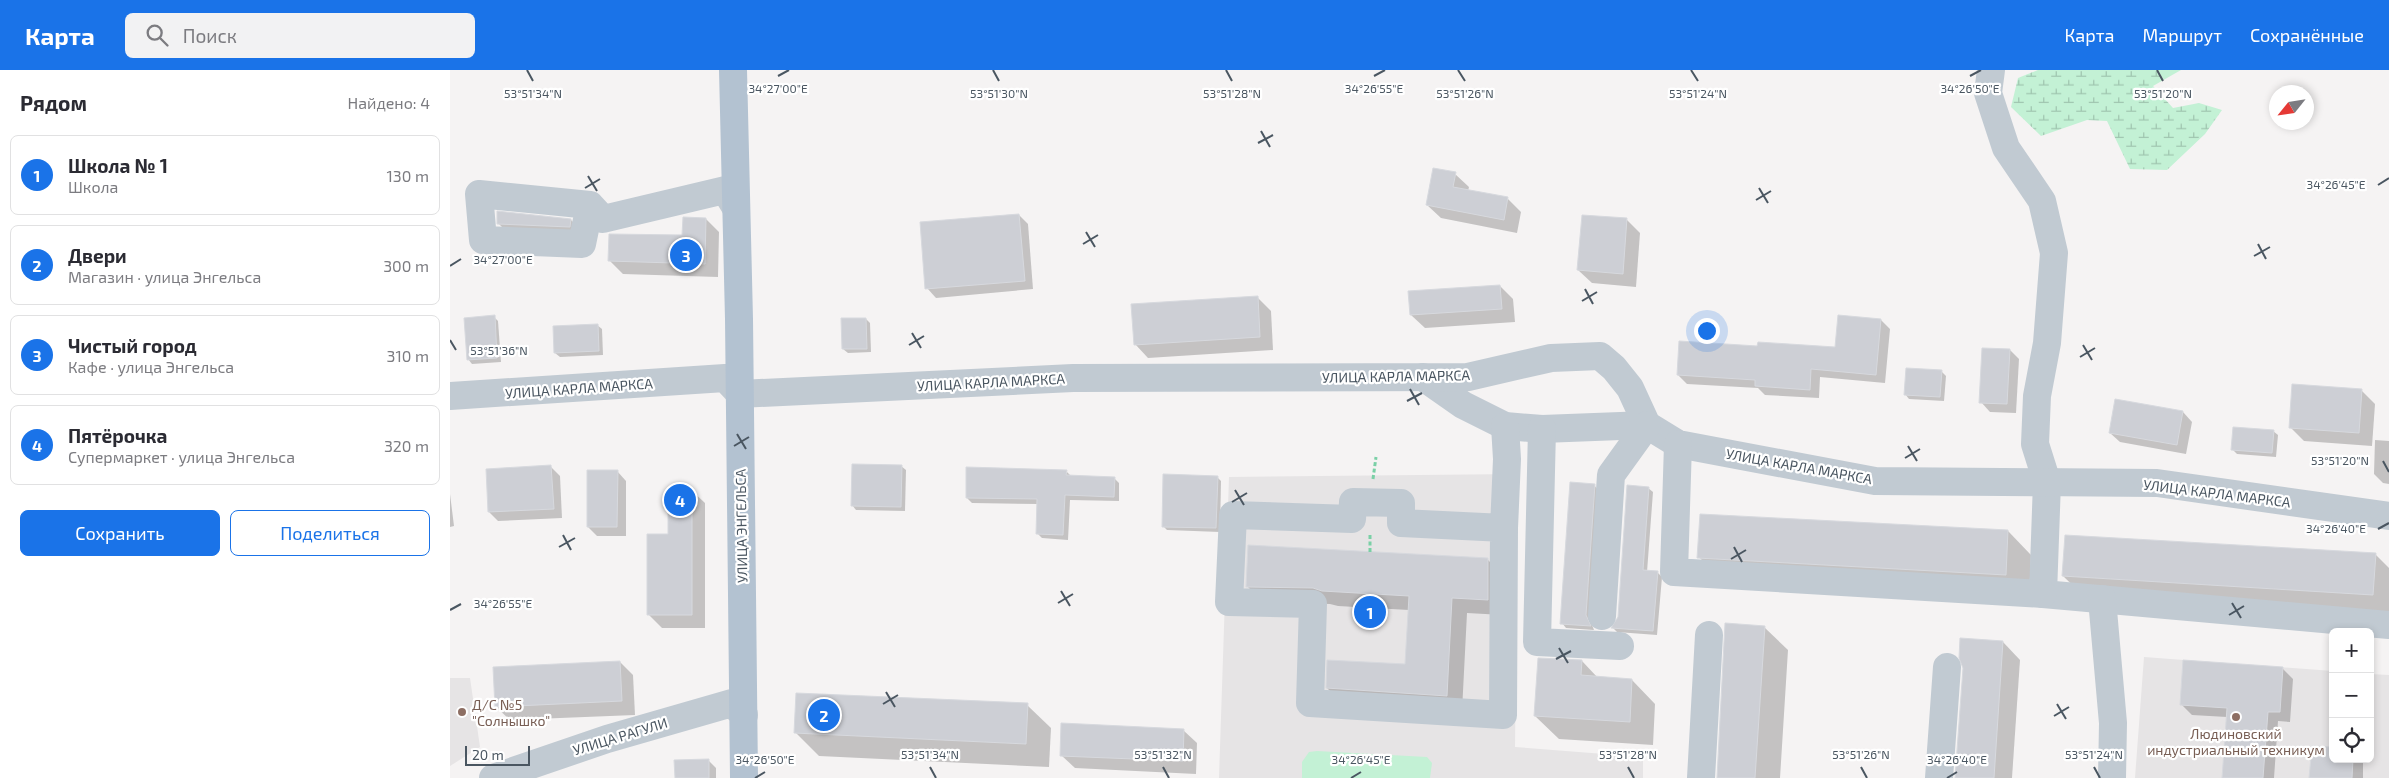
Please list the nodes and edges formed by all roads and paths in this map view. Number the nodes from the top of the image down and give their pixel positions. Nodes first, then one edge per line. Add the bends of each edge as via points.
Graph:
1 (733, 70) edge
2 (1992, 70) edge
3 (590, 205) dead end
4 (736, 208) junction
5 (1424, 377) junction
6 (740, 394) junction
7 (450, 396) edge
8 (1647, 425) junction
9 (1505, 426) junction
10 (1542, 428) junction
11 (1678, 444) junction
12 (2047, 482) junction
13 (2389, 516) edge
14 (1504, 528) junction
15 (2043, 594) junction
16 (2102, 599) junction
17 (1602, 616) dead end
18 (2389, 625) edge
19 (1709, 636) dead end
20 (1620, 646) dead end
21 (1947, 667) dead end
22 (744, 716) junction
23 (493, 778) edge
24 (744, 778) edge
25 (1702, 778) edge
26 (1939, 778) edge
27 (2112, 778) edge

1 - 4 main road, УЛИЦА ЭНГЕЛЬСА
2 - 12 street via 1988,93 2006,148 2042,201 2054,253 2035,435
3 - 4 street via 603,219 724,190
4 - 6 main road, УЛИЦА ЭНГЕЛЬСА
5 - 6 street, УЛИЦА КАРЛА МАРКСА via 1072,378
5 - 8 street, УЛИЦА КАРЛА МАРКСА via 1468,377 1551,358 1600,356 1630,388
5 - 9 street via 1463,405
6 - 7 street, УЛИЦА КАРЛА МАРКСА via 725,378
6 - 22 main road, УЛИЦА ЭНГЕЛЬСА
8 - 10 street
8 - 11 street, УЛИЦА КАРЛА МАРКСА
8 - 17 street via 1611,475
9 - 10 street
9 - 14 street
10 - 20 street via 1537,642
11 - 12 street, УЛИЦА КАРЛА МАРКСА via 1875,481
11 - 15 street via 1674,572
12 - 13 street, УЛИЦА КАРЛА МАРКСА via 2157,483
12 - 15 street
14 - 14 street via 1503,715 1310,703 1313,604 1229,602 1233,515 1352,519 1353,502 1401,503 1401,523
15 - 16 street
16 - 18 street
16 - 27 street via 2113,723
19 - 25 street
21 - 26 street
22 - 23 street, УЛИЦА РАГУЛИ via 732,703 607,739
22 - 24 main road, УЛИЦА ЭНГЕЛЬСА

